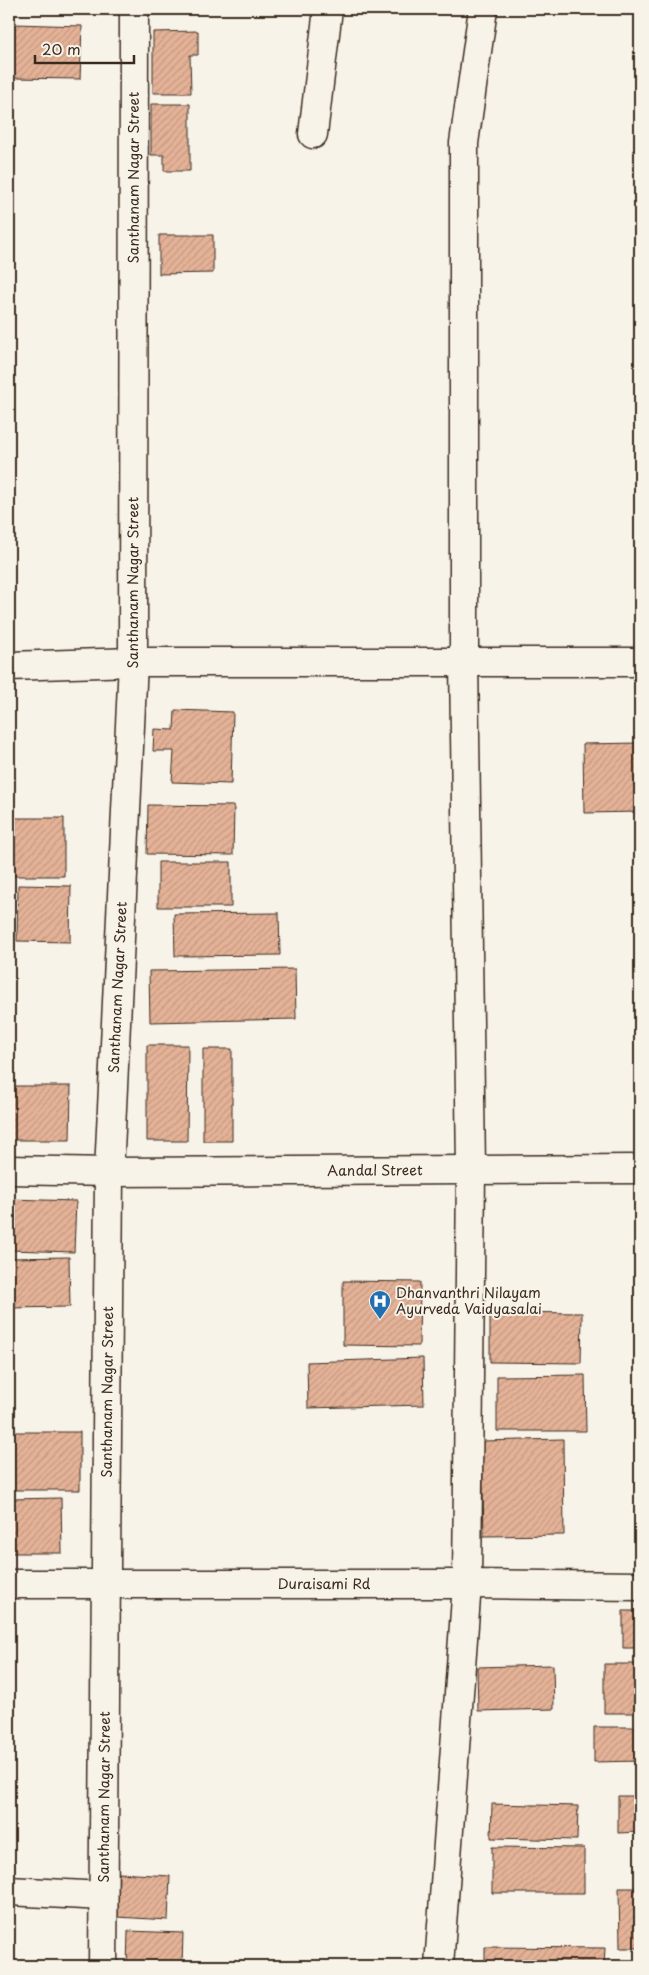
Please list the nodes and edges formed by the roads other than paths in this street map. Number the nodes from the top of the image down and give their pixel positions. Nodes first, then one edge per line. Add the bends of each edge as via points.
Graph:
1 (134, 9) edge
2 (328, 9) edge
3 (483, 9) edge
4 (313, 134) dead end
5 (464, 660) junction
6 (133, 662) junction
7 (640, 662) edge
8 (9, 666) edge
9 (9, 1170) edge
10 (471, 1170) junction
11 (640, 1170) edge
12 (109, 1172) junction
13 (9, 1584) edge
14 (106, 1584) junction
15 (468, 1584) junction
16 (640, 1586) edge
17 (9, 1891) edge
18 (103, 1896) junction
19 (103, 1966) edge
20 (440, 1966) edge

1 - 6 street, Santhanam Nagar Street
2 - 4 street
3 - 5 street via 464,143
5 - 6 street
5 - 7 street
5 - 10 street
6 - 8 street
6 - 12 street, Santhanam Nagar Street
9 - 12 street, Aandal Street
10 - 11 street, Aandal Street
10 - 12 street, Aandal Street
10 - 15 street
12 - 14 street, Santhanam Nagar Street
13 - 14 street, Duraisami Rd
14 - 15 street, Duraisami Rd
14 - 18 street, Santhanam Nagar Street
15 - 16 street, Duraisami Rd
15 - 20 street
17 - 18 street
18 - 19 street, Santhanam Nagar Street

